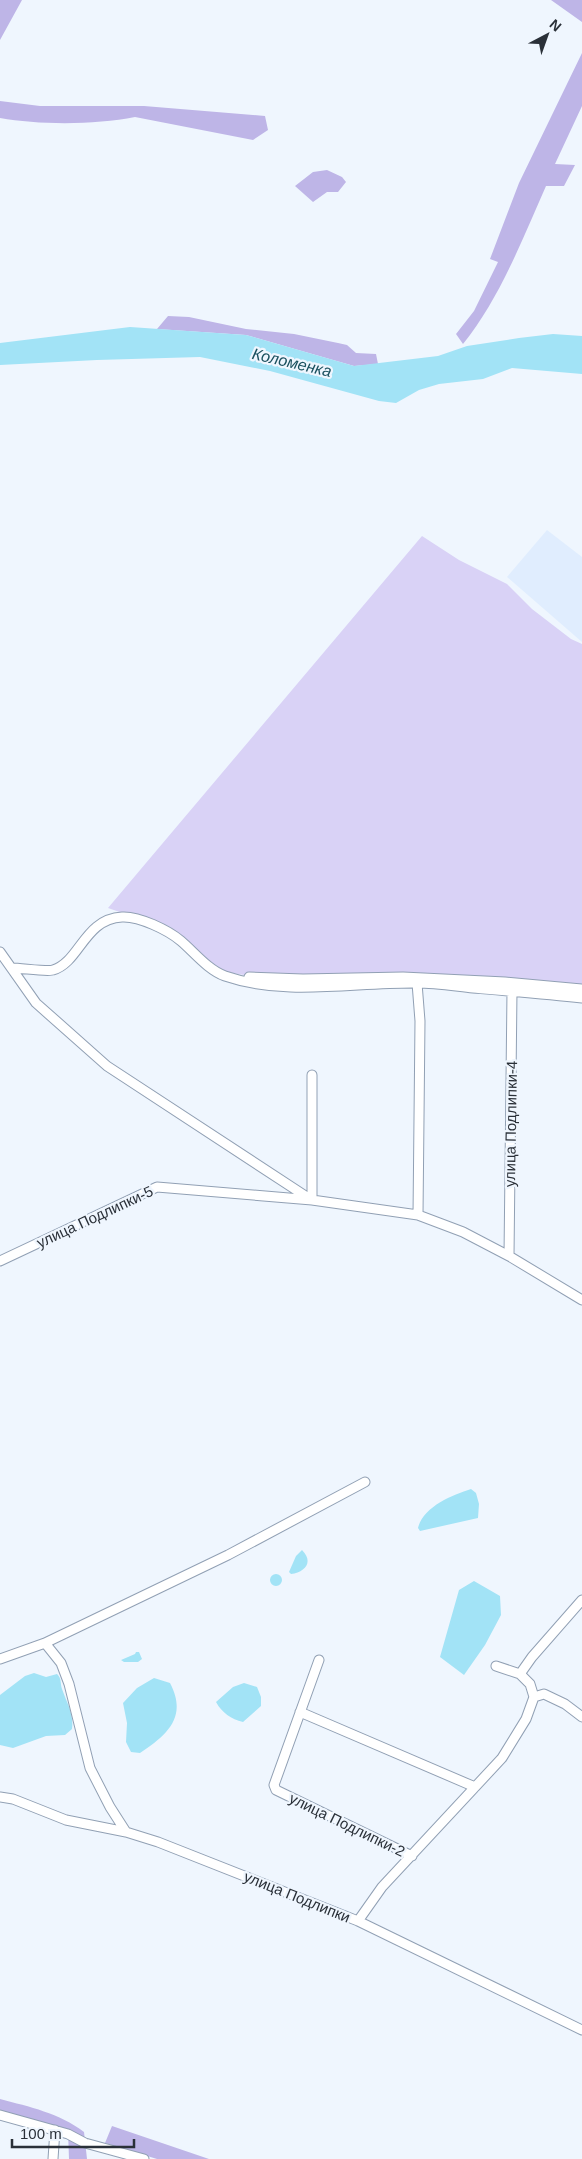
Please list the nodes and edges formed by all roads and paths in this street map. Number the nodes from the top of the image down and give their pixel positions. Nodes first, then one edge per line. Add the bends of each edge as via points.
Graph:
1 (0, 952) edge
2 (12, 968) junction
3 (224, 976) junction
4 (417, 982) junction
5 (582, 989) edge
6 (512, 991) junction
7 (582, 998) edge
8 (312, 1074) dead end
9 (312, 1200) junction
10 (418, 1216) junction
11 (509, 1256) junction
12 (0, 1260) edge
13 (582, 1300) edge
14 (365, 1482) dead end
15 (582, 1600) edge
16 (45, 1643) junction
17 (0, 1659) edge
18 (319, 1660) dead end
19 (496, 1666) dead end
20 (520, 1674) junction
21 (534, 1697) junction
22 (300, 1712) junction
23 (582, 1718) edge
24 (475, 1787) junction
25 (0, 1797) edge
26 (126, 1832) junction
27 (412, 1856) junction
28 (358, 1921) junction
29 (582, 2030) edge
30 (0, 2115) edge
31 (55, 2130) junction
32 (53, 2159) edge
33 (144, 2159) edge

1 - 2 street
2 - 3 street via 54,970 96,926 108,919 123,917 143,920 179,939
2 - 9 street via 36,1003 108,1066
3 - 4 street via 306,987
3 - 5 street via 303,979 403,977
4 - 6 street
4 - 10 street via 420,1021
6 - 7 street
6 - 11 street, улица Подлипки-4
8 - 9 street
9 - 10 street
9 - 12 street, улица Подлипки-5 via 158,1187
10 - 11 street via 463,1232
11 - 13 street
14 - 16 street via 228,1555
15 - 20 street
16 - 17 street
16 - 26 street via 61,1663 69,1684 90,1768
18 - 22 street, улица Подлипки-2
19 - 20 street
20 - 21 street via 530,1684
21 - 23 street via 544,1694 565,1704
21 - 24 street, улица Подлипки-2 via 526,1720 502,1758
22 - 24 street
22 - 27 street, улица Подлипки-2 via 274,1785 276,1790
24 - 27 street, улица Подлипки-2
25 - 26 street, улица Подлипки via 66,1820
26 - 28 street, улица Подлипки
27 - 28 street, улица Подлипки-2 via 382,1887
28 - 29 street, улица Подлипки
30 - 31 street
31 - 32 street
31 - 33 street via 85,2143

